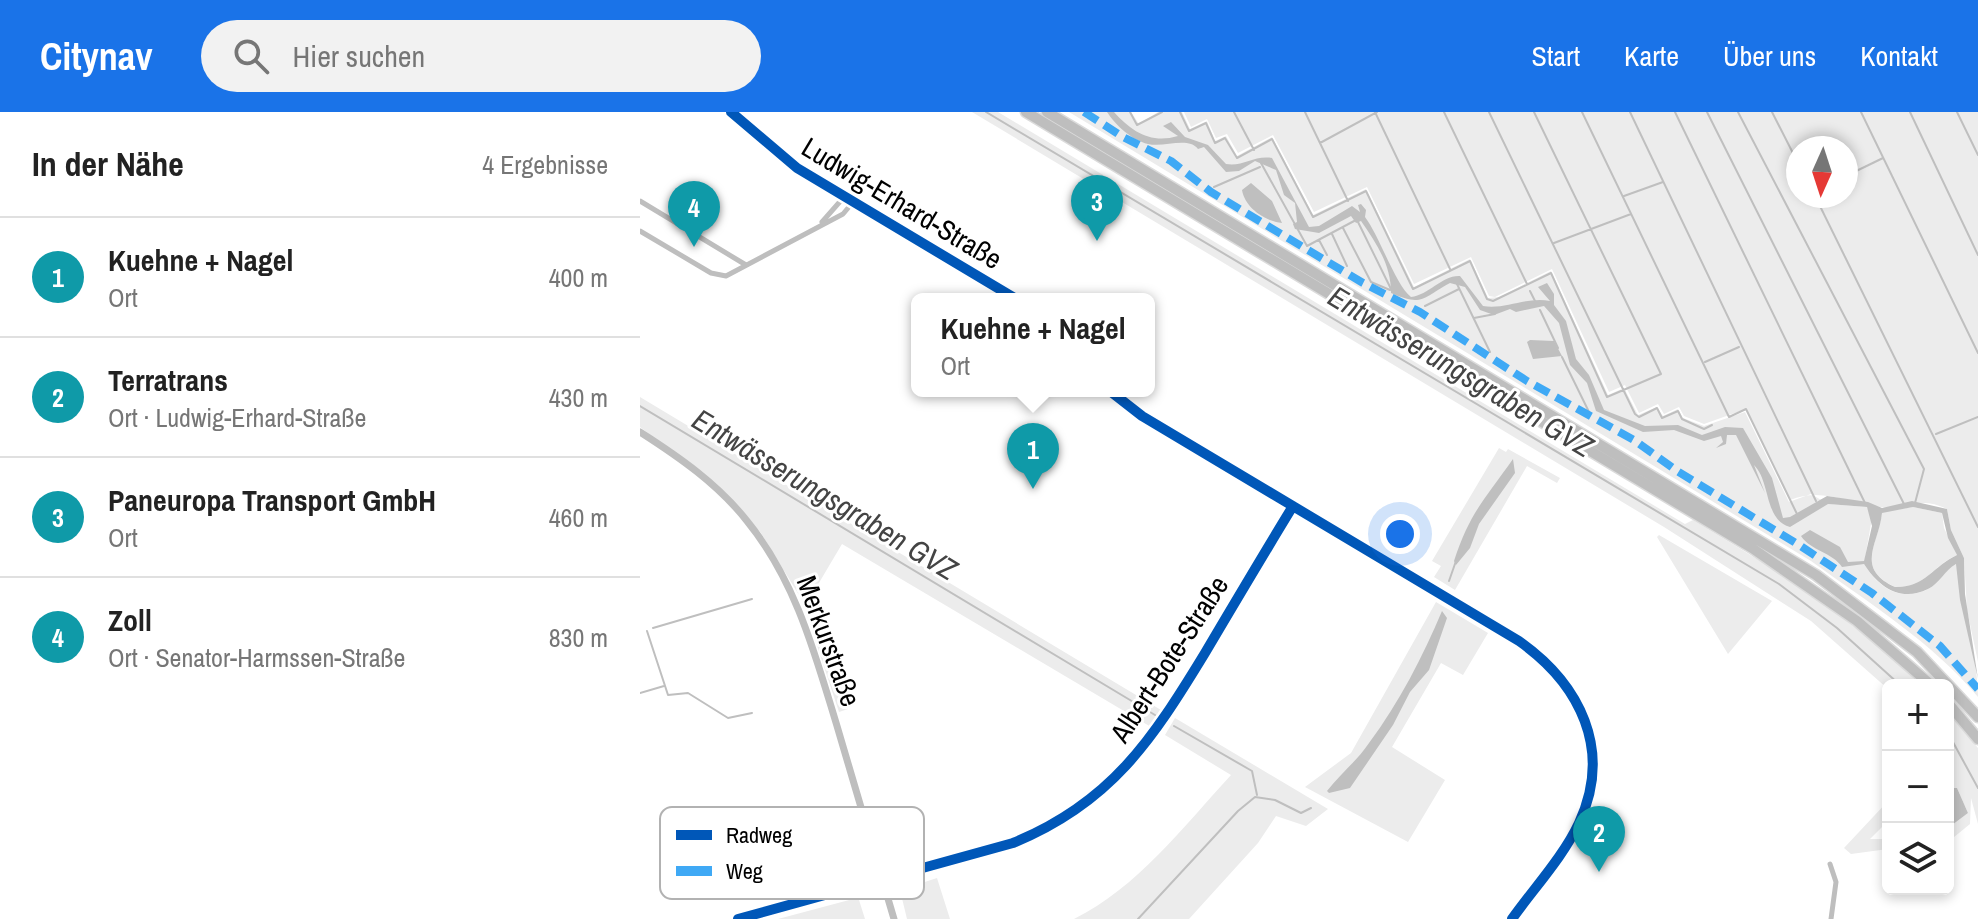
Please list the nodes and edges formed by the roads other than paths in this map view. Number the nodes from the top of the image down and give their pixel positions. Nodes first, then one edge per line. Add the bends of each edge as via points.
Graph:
1 (731, 112) edge
2 (1026, 112) edge
3 (1047, 112) edge
4 (844, 197) junction
5 (640, 201) edge
6 (853, 202) junction
7 (815, 227) junction
8 (640, 231) edge
9 (746, 265) junction
10 (1006, 293) edge
11 (1118, 397) edge
12 (640, 432) edge
13 (1293, 506) junction
14 (1924, 679) edge
15 (1954, 710) edge
16 (1978, 717) edge
17 (1978, 739) edge
18 (860, 807) edge
19 (1830, 864) dead end
20 (924, 867) edge
21 (810, 899) edge
22 (888, 899) edge
23 (739, 919) edge
24 (894, 919) edge
25 (1512, 919) edge
26 (1831, 919) edge

1 - 4 street, Ludwig-Erhard-Straße via 779,156
2 - 14 highway via 1752,548 1857,621
3 - 16 highway via 1816,575 1917,652
4 - 6 street, Ludwig-Erhard-Straße
4 - 7 street
5 - 9 street
6 - 7 street via 843,214
6 - 10 street, Ludwig-Erhard-Straße
7 - 9 street
8 - 9 street via 718,276
11 - 13 street
12 - 18 street, Merkurstraße via 726,498 775,560 810,639
13 - 20 street, Albert-Bote-Straße via 1170,711 1118,777 1033,835
13 - 25 street via 1524,645 1558,672 1578,703 1591,744 1588,795 1569,838
15 - 17 highway
19 - 26 street via 1836,882
21 - 23 street, Albert-Bote-Straße
22 - 24 street, Merkurstraße

